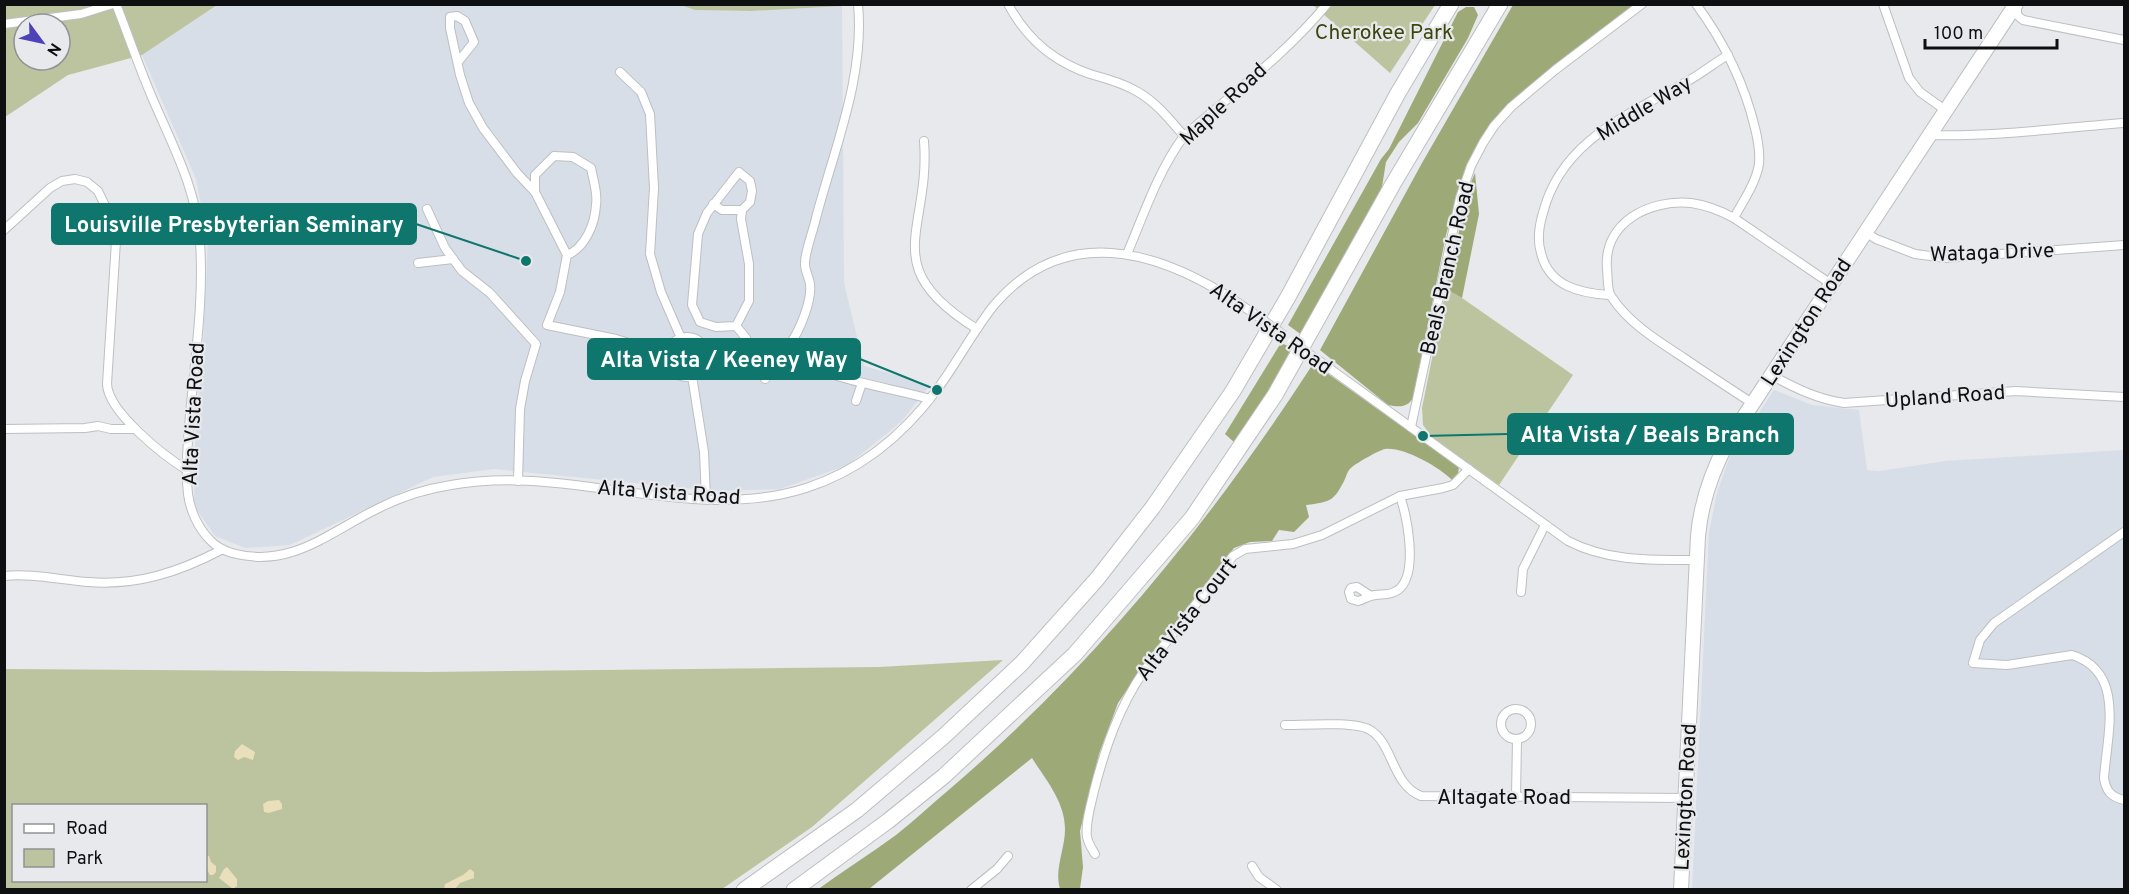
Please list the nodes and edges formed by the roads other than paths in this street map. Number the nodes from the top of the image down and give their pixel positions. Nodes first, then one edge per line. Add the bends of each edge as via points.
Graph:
1 (114, 4) edge
2 (858, 4) edge
3 (1008, 4) edge
4 (1327, 4) edge
5 (1451, 4) edge
6 (1500, 4) edge
7 (1642, 4) edge
8 (1696, 4) edge
9 (1883, 4) edge
10 (2016, 4) edge
11 (4, 24) edge
12 (2124, 40) edge
13 (1728, 55) junction
14 (458, 62) junction
15 (620, 72) dead end
16 (1945, 110) junction
17 (2124, 123) edge
18 (1929, 135) junction
19 (1184, 136) junction
20 (924, 141) dead end
21 (534, 192) junction
22 (713, 204) junction
23 (427, 209) dead end
24 (742, 210) junction
25 (1734, 218) junction
26 (4, 230) edge
27 (1865, 232) junction
28 (2124, 245) edge
29 (1127, 254) junction
30 (567, 255) junction
31 (453, 259) junction
32 (418, 263) dead end
33 (1831, 284) junction
34 (1609, 295) junction
35 (736, 326) junction
36 (977, 329) junction
37 (681, 338) junction
38 (782, 351) junction
39 (667, 355) junction
40 (706, 360) junction
41 (761, 363) junction
42 (1771, 375) junction
43 (692, 376) junction
44 (765, 379) dead end
45 (862, 383) junction
46 (2124, 397) edge
47 (930, 399) junction
48 (855, 401) dead end
49 (1752, 403) junction
50 (1411, 427) junction
51 (4, 429) edge
52 (135, 429) junction
53 (1469, 469) junction
54 (187, 470) junction
55 (518, 481) junction
56 (1400, 496) junction
57 (706, 499) junction
58 (1545, 525) junction
59 (2124, 532) edge
60 (221, 550) junction
61 (1697, 560) junction
62 (4, 576) edge
63 (1521, 592) dead end
64 (1371, 596) dead end
65 (1285, 725) dead end
66 (1517, 739) dead end
67 (1515, 797) junction
68 (1686, 798) junction
69 (2124, 800) edge
70 (1095, 854) dead end
71 (1008, 856) dead end
72 (1252, 866) dead end
73 (744, 890) edge
74 (794, 890) edge
75 (971, 890) edge
76 (1277, 890) edge
77 (1681, 890) edge

1 - 11 street via 81,14
1 - 54 street, Alta Vista Road via 183,167 197,210 200,279
2 - 38 street via 856,62 805,264 810,287 807,312
3 - 19 street via 1023,29 1053,57 1140,93
4 - 19 street, Maple Road via 1315,20
5 - 73 highway via 1233,391 1153,507 1097,579 1022,663 943,737 857,810
6 - 74 highway via 1275,394 1192,518 1075,654 944,776
7 - 50 street, Beals Branch Road via 1523,96 1483,143 1460,198
8 - 13 street
9 - 16 street via 1909,78 1920,92
10 - 12 street via 2017,15 2023,20
10 - 16 main road, Lexington Road
13 - 25 street via 1752,116 1759,157 1756,174
13 - 34 street, Middle Way via 1610,123 1572,157 1552,184 1540,222 1538,241 1543,261 1562,283 1580,291
14 - 14 street via 450,28 450,17 457,16 465,21 474,42
14 - 21 street via 469,103 483,128
15 - 37 street via 640,92 650,114 654,188 650,254
16 - 18 main road, Lexington Road
17 - 18 street
18 - 27 main road, Lexington Road
19 - 29 street, Maple Road via 1160,176
20 - 36 street via 925,167 914,239 917,265 939,302
21 - 30 street
21 - 30 street via 535,175 554,156 573,157 591,168 597,204 589,234 577,252
22 - 24 street via 722,210
22 - 24 street via 739,172 750,181 752,191 750,202
22 - 35 street via 698,234 692,305 700,322 716,327
23 - 31 street
24 - 35 street via 750,301
25 - 33 street
25 - 34 street via 1700,205 1676,203 1654,206 1631,218 1617,231 1610,245
26 - 52 street via 62,180 75,178 98,191 116,241 107,390
27 - 28 street, Wataga Drive via 1915,254 1946,258
27 - 33 main road, Lexington Road
29 - 36 street, Alta Vista Road via 1083,254 1048,265 1009,290
29 - 50 street, Alta Vista Road, bridge via 1188,274 1228,295
30 - 39 street via 560,292 547,325 616,339
31 - 32 street
31 - 55 street via 490,293 536,345 520,409
33 - 42 main road, Lexington Road
34 - 49 street via 1636,324
35 - 41 street via 751,342
36 - 47 street, Alta Vista Road
37 - 39 street via 671,344
37 - 40 street via 697,340 705,349
38 - 41 street
38 - 45 street via 835,376
39 - 43 street via 676,374
40 - 41 street via 753,366
40 - 43 street via 702,370
41 - 44 street
42 - 46 street, Upland Road via 1806,393 1844,403 2016,391
42 - 49 main road, Lexington Road
43 - 57 street via 704,452
45 - 47 street
45 - 48 street
47 - 57 street, Alta Vista Road via 910,423 872,455 827,480 780,494
49 - 61 main road, Lexington Road via 1715,465 1703,502
50 - 53 street, Alta Vista Road
51 - 52 street
52 - 54 street
53 - 56 street, Alta Vista Court via 1453,485
53 - 58 street, Alta Vista Road
54 - 60 street, Alta Vista Road via 188,494 197,522
55 - 57 street, Alta Vista Road
55 - 60 street, Alta Vista Road via 478,481 422,491 380,507 301,549 276,557 250,558
56 - 64 street via 1407,523 1408,572 1396,591
56 - 70 street, Alta Vista Court via 1322,535 1293,544 1245,549 1229,561 1131,689 1120,712 1089,810 1087,836
58 - 61 street, Alta Vista Road via 1580,547 1604,555
58 - 63 street via 1523,569
59 - 69 street via 1994,623 1980,640 1973,663 2007,665 2072,655 2099,673 2110,699 2105,788 2113,797
60 - 62 street via 166,574 124,582
61 - 68 main road, Lexington Road
65 - 67 street, Altagate Road via 1370,730 1407,787 1421,796
66 - 67 street
67 - 68 street, Altagate Road
68 - 77 main road, Lexington Road
71 - 75 street
72 - 76 street via 1259,877

